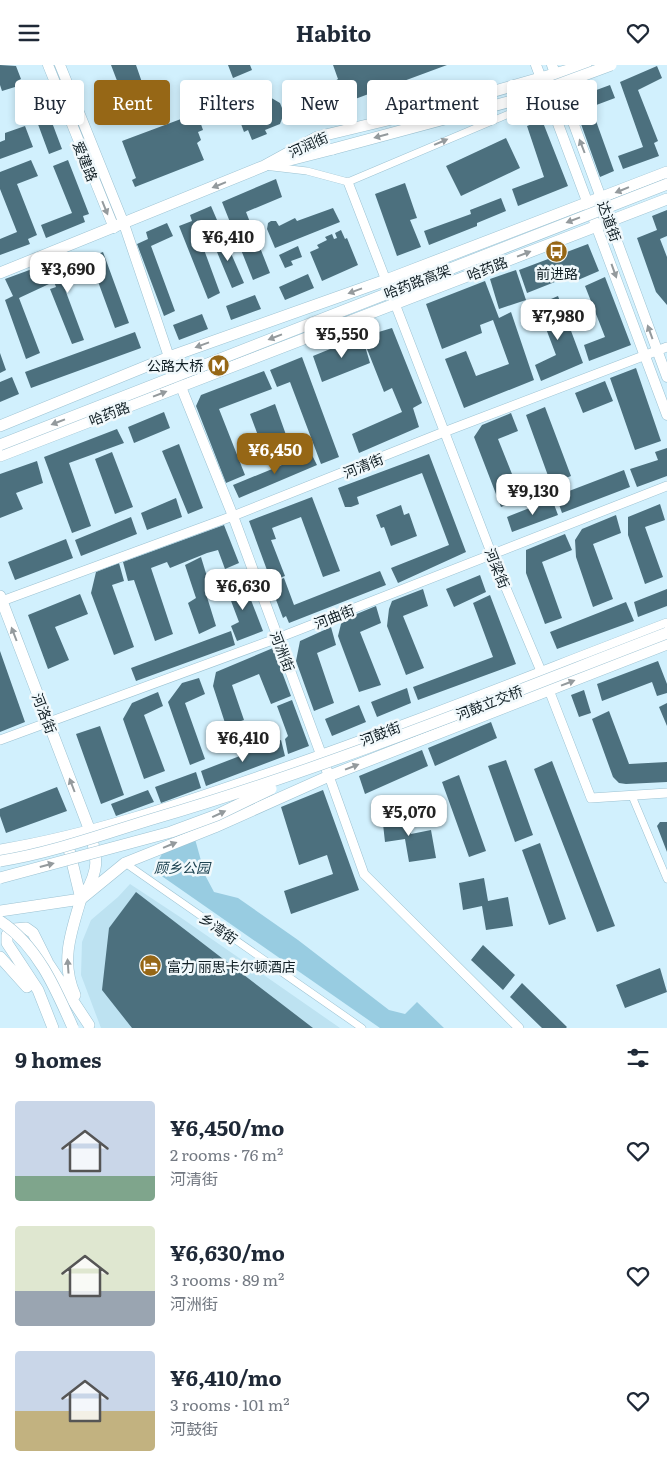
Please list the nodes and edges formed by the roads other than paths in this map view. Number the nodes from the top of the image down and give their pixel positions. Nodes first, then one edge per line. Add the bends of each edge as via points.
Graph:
1 (48, 65) edge
2 (60, 65) edge
3 (536, 65) edge
4 (586, 65) edge
5 (611, 65) edge
6 (554, 70) edge
7 (541, 79) junction
8 (507, 115) edge
9 (560, 125) edge
10 (264, 167) junction
11 (667, 172) edge
12 (348, 182) junction
13 (667, 183) edge
14 (602, 198) junction
15 (667, 199) edge
16 (589, 203) junction
17 (610, 221) junction
18 (597, 225) junction
19 (119, 226) junction
20 (0, 273) edge
21 (386, 279) junction
22 (395, 304) junction
23 (667, 347) edge
24 (657, 351) junction
25 (645, 355) junction
26 (169, 357) junction
27 (667, 377) edge
28 (180, 386) junction
29 (667, 415) edge
30 (0, 426) edge
31 (444, 433) junction
32 (0, 445) edge
33 (0, 456) edge
34 (667, 486) edge
35 (233, 516) junction
36 (492, 555) junction
37 (1, 599) edge
38 (667, 624) edge
39 (667, 633) edge
40 (278, 637) junction
41 (667, 644) edge
42 (541, 673) junction
43 (549, 690) junction
44 (48, 721) junction
45 (0, 740) edge
46 (322, 755) junction
47 (310, 769) junction
48 (329, 776) junction
49 (667, 793) edge
50 (632, 796) junction
51 (90, 831) junction
52 (66, 837) junction
53 (0, 850) edge
54 (0, 861) edge
55 (125, 863) junction
56 (0, 878) edge
57 (667, 879) edge
58 (81, 899) junction
59 (0, 911) edge
60 (0, 921) edge
61 (0, 957) edge
62 (90, 1027) edge
63 (53, 1028) edge
64 (73, 1028) edge
65 (362, 1028) edge
66 (519, 1028) edge

1 -> 19 main road, 爱建路
2 - 19 main road, 爱建路
3 - 7 main road, 达道街
4 - 6 main road, 河润街
5 -> 10 main road, bridge via 519,99
6 - 7 main road, 河润街
14 -> 6 main road, 达道街
7 - 10 main road, 河润街 via 317,137
12 -> 8 street
9 - 16 main road, 达道街
10 - 12 street, 河润街 via 307,171
10 -> 19 main road, 河润街
11 -> 14 main road, 哈药路
12 - 21 street, 河梁街
13 -> 32 main road, 哈药路高架, bridge
14 - 16 main road, 哈药路
14 - 17 main road, 达道街
15 - 17 main road, 哈药路
16 - 18 main road, 达道街
16 - 21 main road, 哈药路
17 - 18 main road, 哈药路
24 -> 17 main road, 达道街
22 -> 18 main road, 哈药路
18 -> 25 main road, 达道街
19 - 20 main road, 河润街
19 - 26 main road, 河洲街
21 - 22 street, 河梁街
21 -> 26 main road, 哈药路
22 - 28 main road, 哈药路
22 - 31 street, 河梁街
23 - 24 street, 河清街
24 - 25 street, 河清街
24 - 27 main road, 达道街
25 - 29 main road, 达道街
25 - 31 street, 河清街
26 - 28 main road, 河洲街
26 - 30 main road, 哈药路
33 -> 28 main road, 哈药路
28 - 35 main road, 河洲街
31 - 35 street, 河清街
31 - 36 street, 河梁街
34 - 36 street, 河曲街
35 - 37 street, 河清街
35 - 40 main road, 河洲街
36 - 40 street, 河曲街
36 - 42 street, 河梁街
44 -> 37 main road, 河洛街
38 - 42 main road, 河鼓街
39 - 47 main road, 河鼓立交桥, bridge
40 - 44 street, 河曲街
40 - 46 main road, 河洲街
43 -> 41 main road, 河鼓街
42 - 43 street, 河梁街
42 - 46 main road, 河鼓街
48 -> 43 main road, 河鼓街
43 - 50 street, 河梁街 via 591,798
44 - 45 street, 河曲街
51 -> 44 main road, 河洛街
46 - 48 main road, 河洲街
46 - 51 main road, 河鼓街
47 - 54 main road, bridge via 190,809
56 -> 47 main road, bridge via 200,822
55 -> 48 main road, 河鼓街
48 - 66 street, 河洲街 via 364,874
49 - 50 street, 河梁街
50 - 57 street
51 - 52 main road, 河鼓街
51 - 58 main road, 河洛街 via 97,861 91,883
52 - 53 main road, 河鼓街
52 - 58 main road
55 - 58 main road, 河鼓街
55 - 65 street, 乡湾街
58 - 59 main road
62 -> 58 main road, 河洛街 via 71,987 67,968 70,935
60 - 64 main road, bridge via 24,941 37,958
61 - 63 main road via 22,979
62 - 63 main road via 48,963 33,933 26,928 14,929 7,935 7,943 38,990

